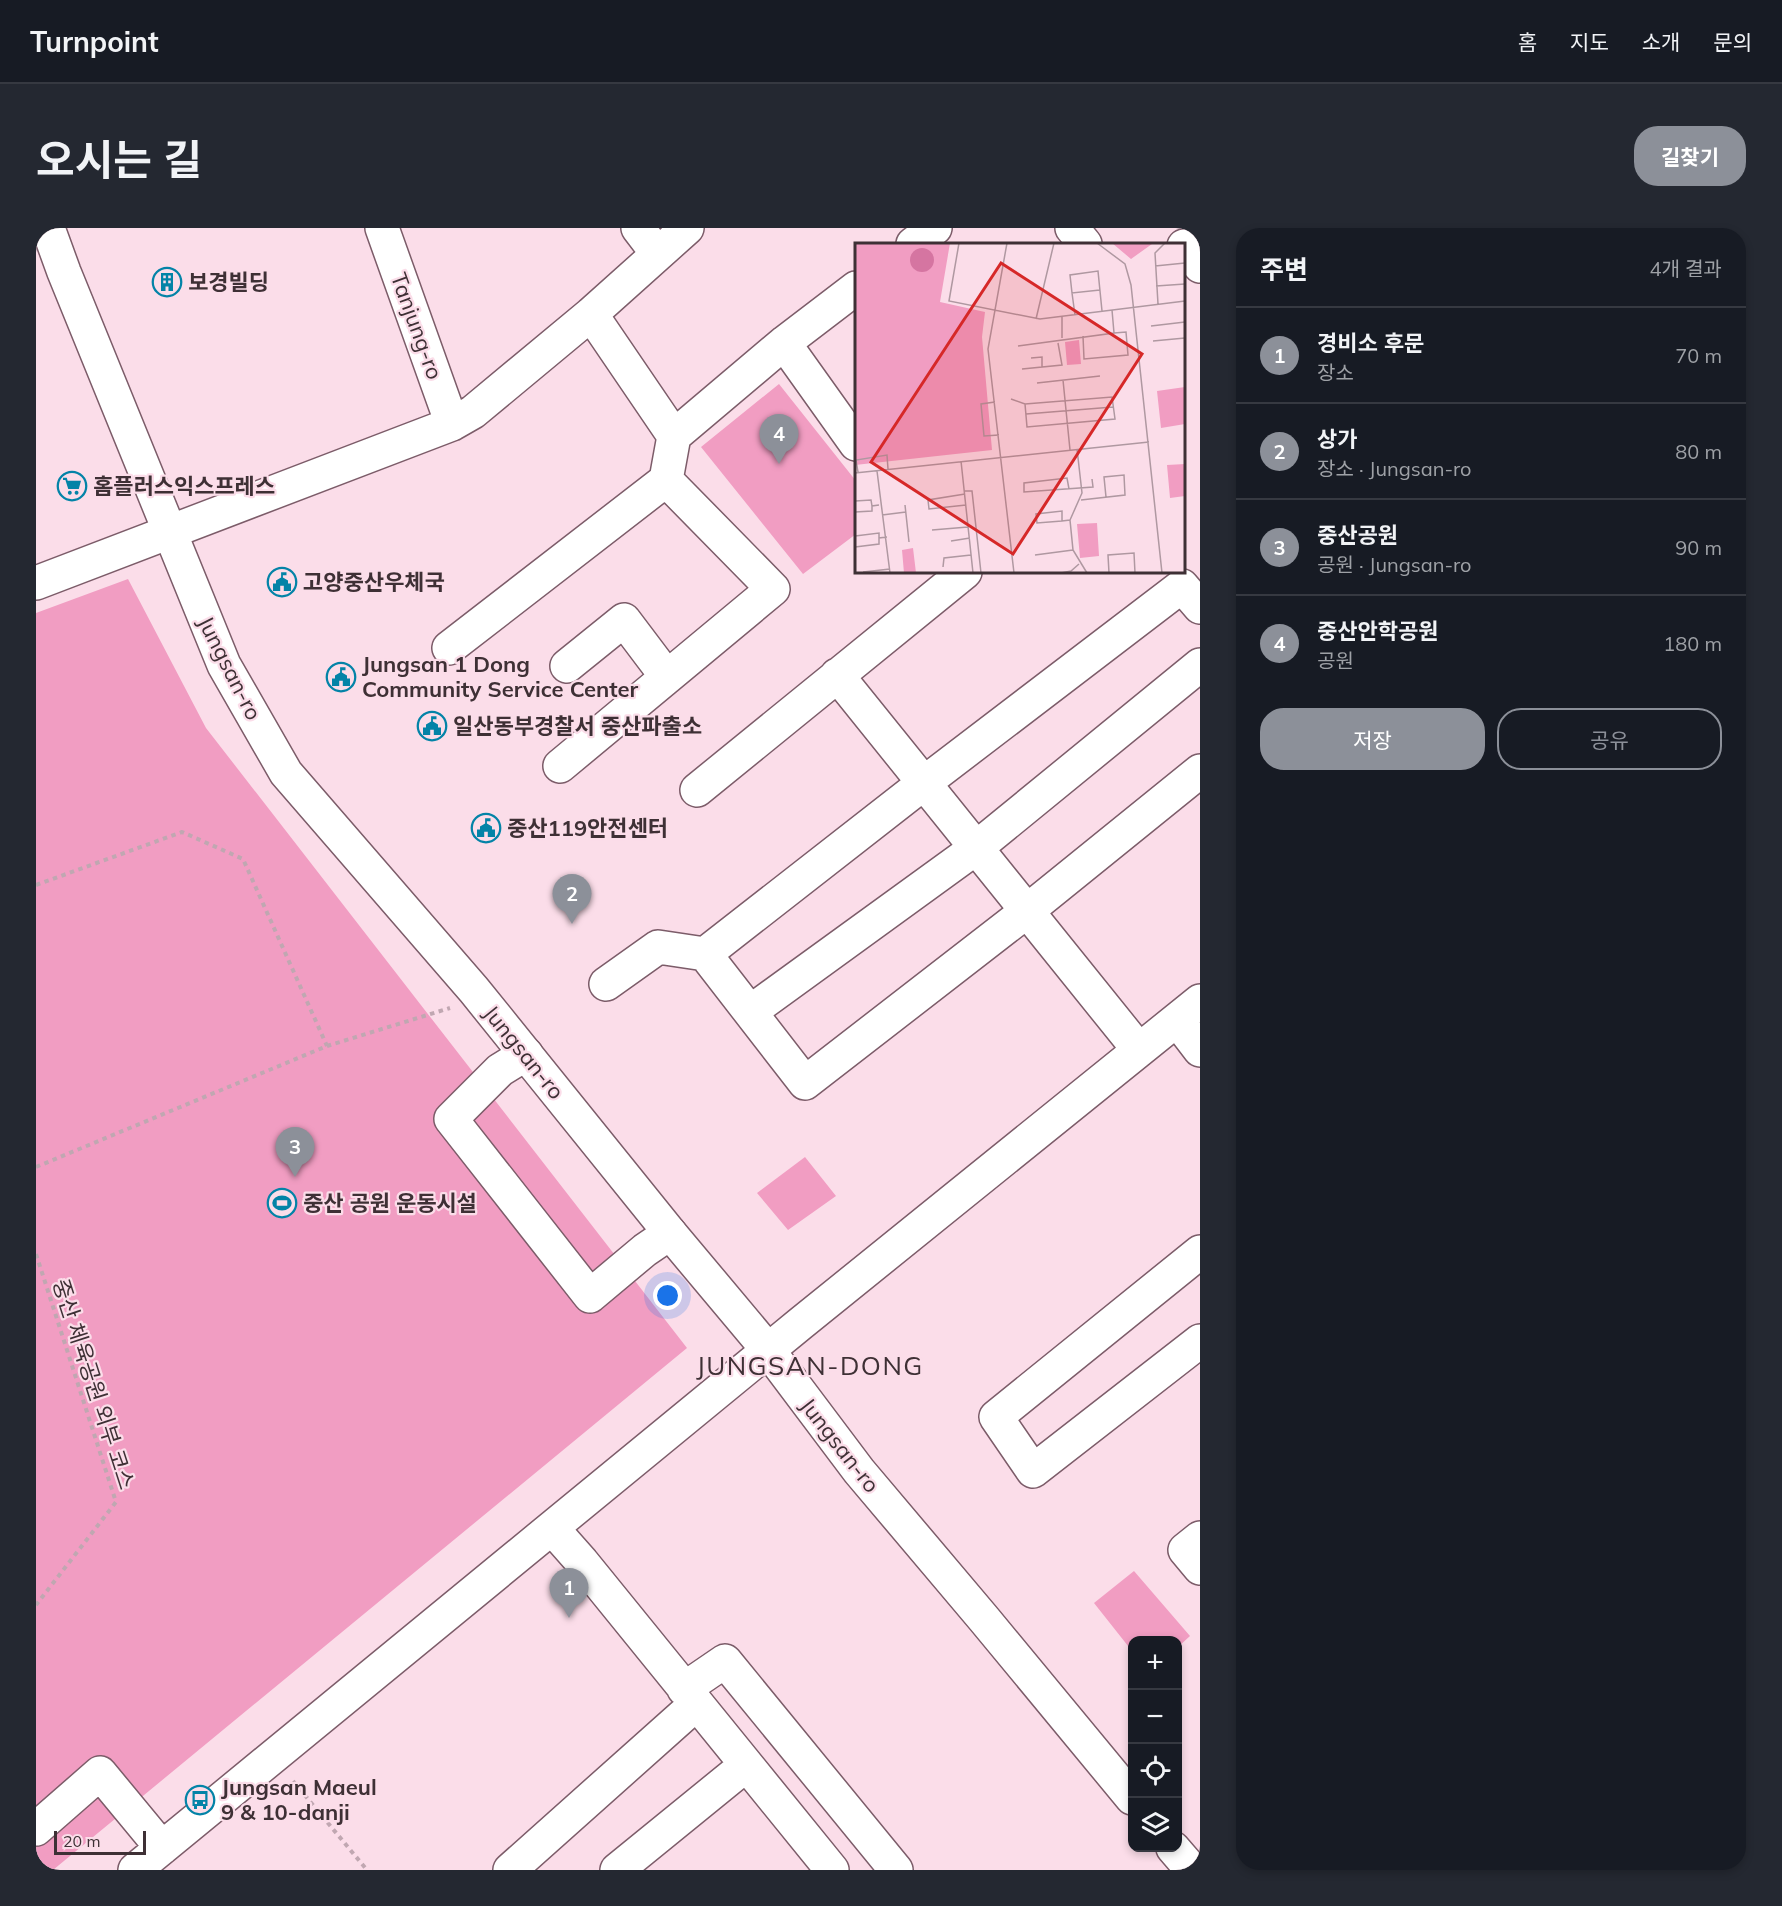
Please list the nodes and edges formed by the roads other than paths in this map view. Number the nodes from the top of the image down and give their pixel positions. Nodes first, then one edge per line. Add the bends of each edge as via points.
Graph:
1 (48, 228) edge
2 (382, 228) edge
3 (687, 228) edge
4 (935, 228) edge
5 (1072, 228) edge
6 (1168, 228) edge
7 (647, 240) edge
8 (914, 243) edge
9 (1083, 243) edge
10 (1181, 243) edge
11 (1185, 247) edge
12 (1200, 266) edge
13 (855, 289) edge
14 (591, 314) junction
15 (784, 343) junction
16 (452, 424) junction
17 (674, 436) junction
18 (855, 443) edge
19 (666, 480) junction
20 (170, 532) junction
21 (964, 573) edge
22 (36, 583) edge
23 (1200, 607) edge
24 (449, 648) dead end
25 (1200, 665) edge
26 (567, 666) dead end
27 (837, 675) junction
28 (667, 677) junction
29 (560, 766) dead end
30 (1200, 771) edge
31 (924, 783) junction
32 (697, 790) dead end
33 (976, 848) junction
34 (1027, 911) junction
35 (705, 954) junction
36 (606, 984) dead end
37 (1188, 1011) edge
38 (750, 1012) junction
39 (1139, 1050) junction
40 (1200, 1050) edge
41 (526, 1054) junction
42 (670, 1233) junction
43 (1200, 1252) edge
44 (1200, 1341) edge
45 (768, 1350) junction
46 (552, 1528) junction
47 (1200, 1538) edge
48 (1200, 1568) edge
49 (690, 1697) junction
50 (746, 1764) junction
51 (1128, 1793) edge
52 (36, 1829) edge
53 (162, 1848) junction
54 (1176, 1852) edge
55 (135, 1870) edge
56 (510, 1870) edge
57 (616, 1870) edge
58 (832, 1870) edge
59 (896, 1870) edge
60 (1192, 1870) edge

1 - 20 main road, Jungsan-ro
2 - 16 main road, Tanjung-ro
3 - 7 main road
4 - 8 main road
5 - 9 main road
6 - 10 main road
7 - 14 main road
11 - 12 main road
13 - 15 main road
14 - 16 main road via 473,412
14 - 17 main road
15 - 17 main road
15 - 18 main road
16 - 20 main road
17 - 19 main road
19 - 24 main road
19 - 28 main road via 773,589
20 - 22 main road
20 - 41 main road, Jungsan-ro via 224,665 286,773
21 - 27 main road
23 - 31 main road via 1182,586
25 - 33 main road
26 - 28 main road via 624,620
27 - 31 main road
27 - 32 main road
28 - 29 main road
30 - 34 main road
31 - 33 main road
31 - 35 main road
33 - 34 main road
33 - 38 main road
34 - 38 main road via 805,1083
34 - 39 main road
35 - 36 main road via 658,947
35 - 38 main road
37 - 39 main road
37 - 40 main road
39 - 45 main road
41 - 42 main road, Jungsan-ro
41 - 42 main road via 500,1070 451,1119 590,1296
42 - 45 main road, Jungsan-ro
43 - 44 main road via 996,1418 1033,1471
45 - 46 main road
45 - 51 main road, Jungsan-ro via 859,1471
46 - 49 main road
46 - 53 main road
47 - 48 main road via 1185,1550
49 - 50 main road
49 - 56 main road
49 - 59 main road via 725,1661
50 - 57 main road
50 - 58 main road
52 - 53 main road via 100,1773
53 - 55 main road
54 - 60 main road

